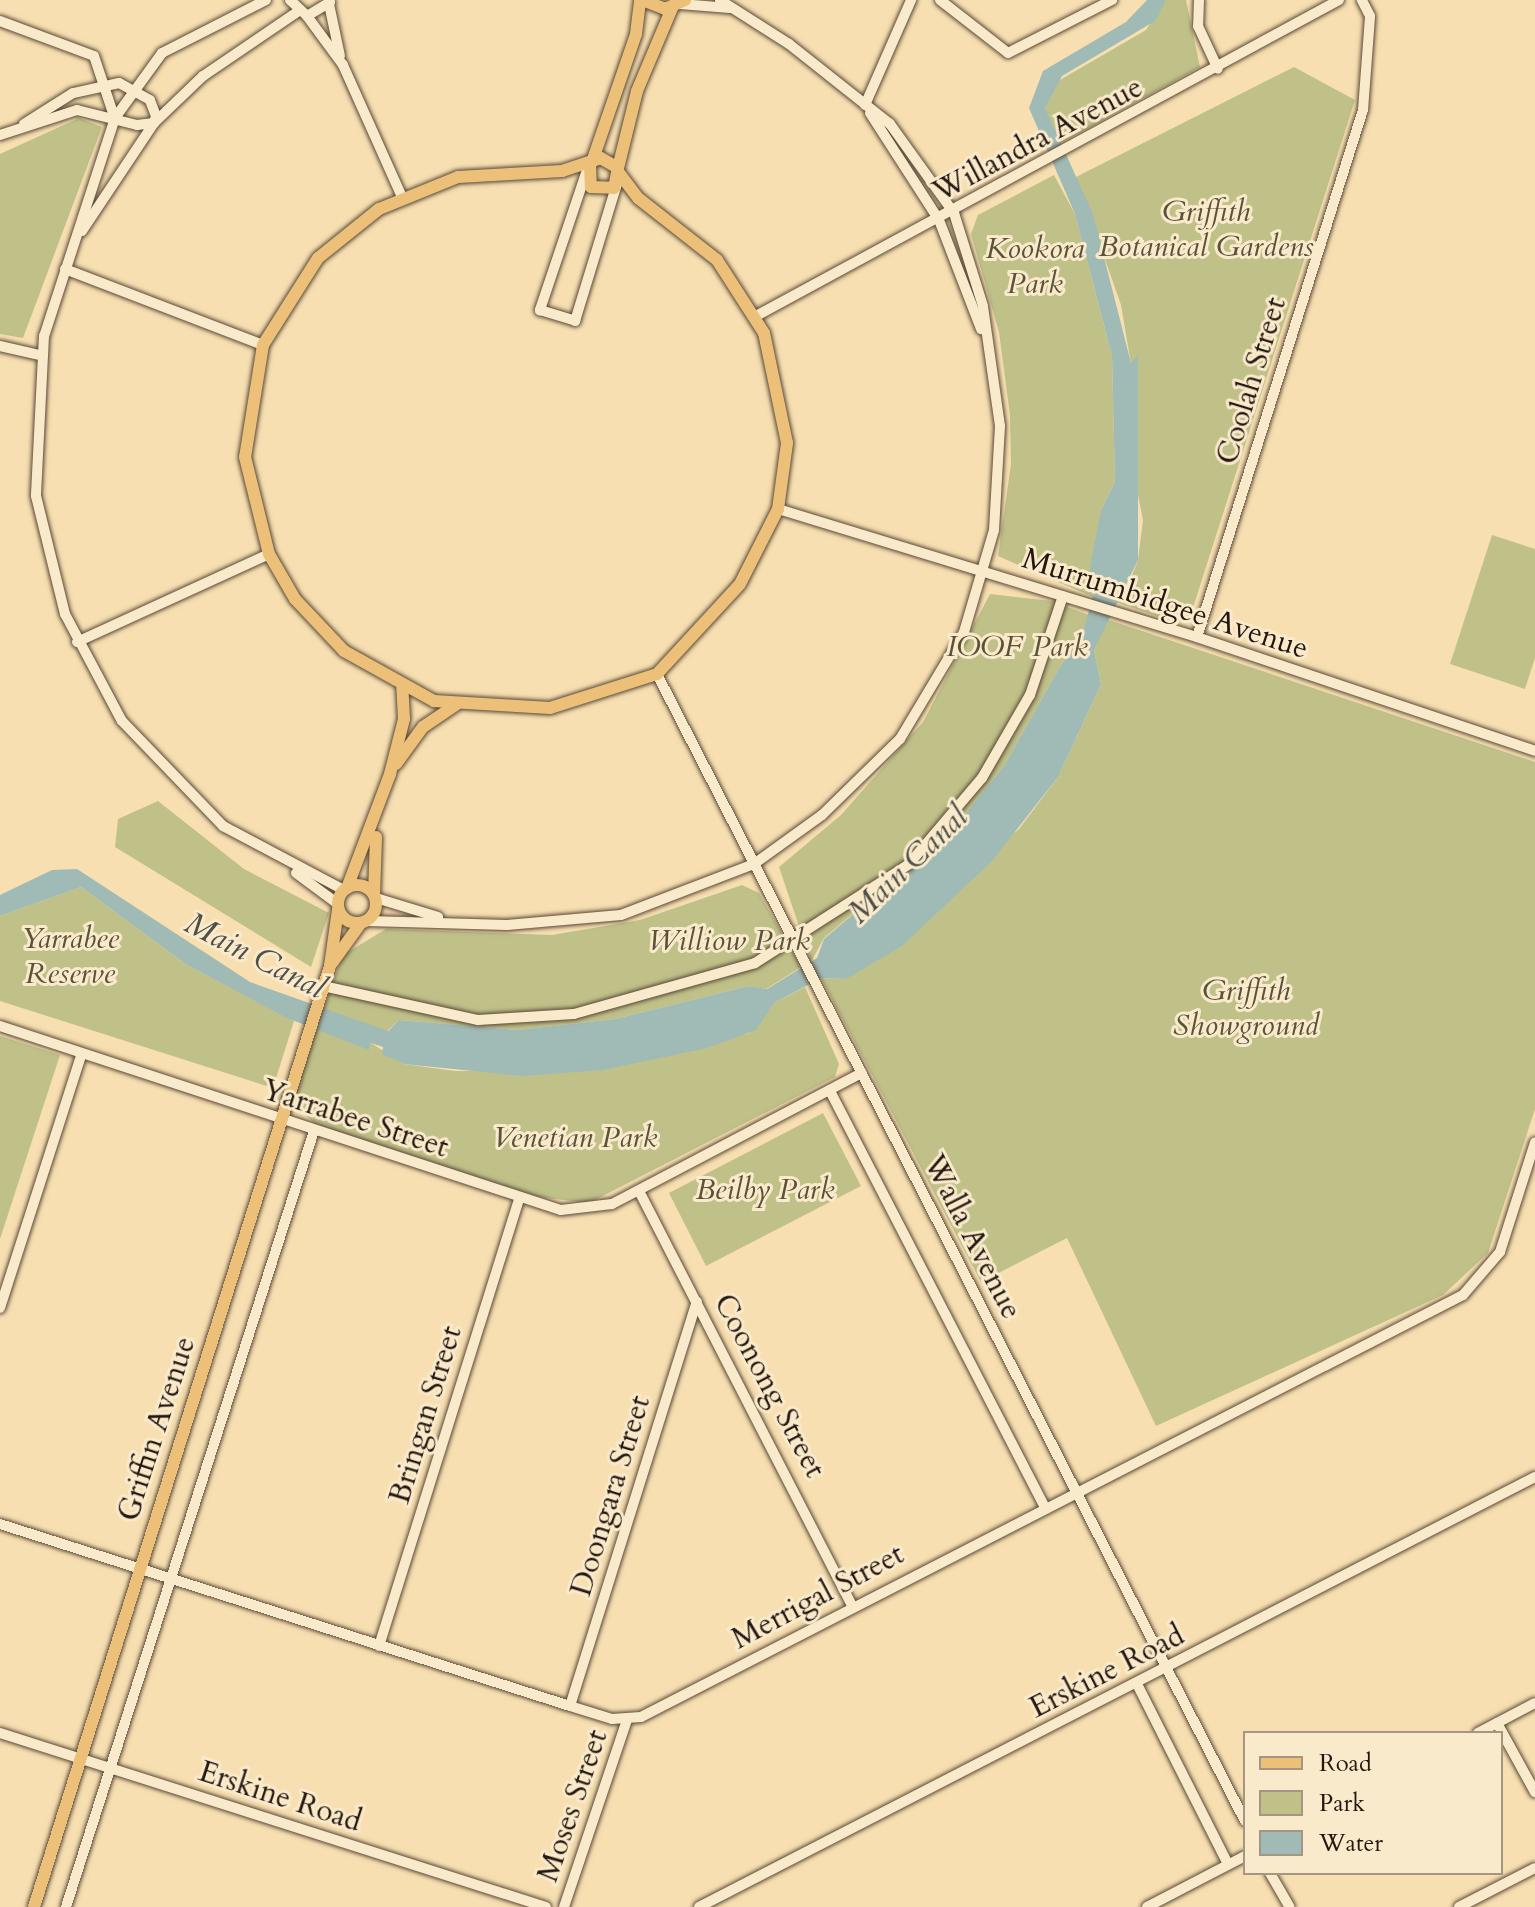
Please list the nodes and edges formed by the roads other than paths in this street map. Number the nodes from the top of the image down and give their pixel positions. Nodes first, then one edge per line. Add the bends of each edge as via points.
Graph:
1 (266, 0) edge
2 (290, 0) edge
3 (641, 0) edge
4 (720, 0) edge
5 (911, 0) edge
6 (940, 0) edge
7 (1112, 0) edge
8 (1199, 0) edge
9 (1339, 0) edge
10 (1362, 0) edge
11 (330, 2) edge
12 (679, 4) edge
13 (732, 8) junction
14 (302, 14) junction
15 (0, 21) edge
16 (343, 65) junction
17 (1218, 69) junction
18 (620, 85) junction
19 (99, 86) junction
20 (133, 86) junction
21 (637, 91) junction
22 (865, 105) junction
23 (115, 118) junction
24 (154, 123) junction
25 (24, 124) junction
26 (0, 135) edge
27 (589, 166) junction
28 (618, 175) junction
29 (402, 197) junction
30 (954, 213) junction
31 (939, 220) junction
32 (76, 240) junction
33 (65, 269) junction
34 (756, 316) junction
35 (263, 345) junction
36 (0, 346) edge
37 (40, 355) junction
38 (994, 369) junction
39 (778, 509) junction
40 (269, 554) junction
41 (985, 571) junction
42 (1063, 596) junction
43 (1197, 637) junction
44 (77, 642) junction
45 (657, 674) junction
46 (402, 686) junction
47 (456, 705) junction
48 (1535, 751) edge
49 (390, 774) junction
50 (384, 794) junction
51 (279, 859) junction
52 (754, 864) junction
53 (346, 889) junction
54 (375, 897) junction
55 (338, 907) junction
56 (441, 918) junction
57 (364, 922) junction
58 (793, 939) junction
59 (330, 966) junction
60 (323, 986) junction
61 (0, 1026) edge
62 (81, 1056) junction
63 (862, 1073) junction
64 (830, 1091) junction
65 (282, 1119) junction
66 (314, 1131) junction
67 (1535, 1142) edge
68 (639, 1191) junction
69 (519, 1198) junction
70 (697, 1301) junction
71 (0, 1308) edge
72 (1535, 1477) edge
73 (1076, 1491) junction
74 (1045, 1507) junction
75 (0, 1524) edge
76 (139, 1569) junction
77 (173, 1581) junction
78 (852, 1605) junction
79 (379, 1646) junction
80 (1167, 1669) junction
81 (1137, 1684) junction
82 (1535, 1703) edge
83 (570, 1706) junction
84 (627, 1720) junction
85 (1497, 1723) junction
86 (1482, 1731) edge
87 (1501, 1731) edge
88 (0, 1733) edge
89 (1503, 1734) edge
90 (81, 1758) junction
91 (113, 1769) junction
92 (1535, 1792) edge
93 (1243, 1817) edge
94 (1243, 1855) edge
95 (1228, 1864) junction
96 (1535, 1868) edge
97 (1271, 1875) edge
98 (34, 1907) edge
99 (66, 1907) edge
100 (546, 1907) edge
101 (564, 1907) edge
102 (699, 1907) edge
103 (1147, 1907) edge
104 (1290, 1907) edge
105 (1459, 1907) edge

1 - 20 street via 175,43
2 - 14 street
3 - 12 main road
3 - 18 main road
4 - 13 street
5 - 22 street
6 - 7 street via 1008,53
8 - 17 street via 1198,26
9 - 17 street, Willandra Avenue
10 - 43 street, Coolah Street via 1370,16 1363,110
11 - 14 street
11 - 16 street
12 - 13 street
12 - 21 main road
13 - 22 street
14 - 16 street
14 - 24 street via 203,76
15 - 19 street via 81,47 94,56
16 - 29 street
17 - 30 street, Willandra Avenue
18 - 21 main road
18 - 27 main road
19 - 20 street
19 - 23 street
19 - 25 street via 49,103
20 - 23 street
20 - 24 street via 150,100
21 - 28 main road
22 - 30 street via 918,155
22 - 31 street
23 - 24 street
23 - 25 street via 77,110
23 - 32 street
24 - 32 street
25 - 26 street
27 - 28 main road via 606,158
27 - 28 main road via 599,192
27 - 28 street via 540,310 575,321
27 - 29 main road via 458,177
28 - 34 main road via 638,198 717,260
29 - 35 main road via 326,249
30 - 31 street, Willandra Avenue
30 - 38 street
31 - 34 street, Willandra Avenue
31 - 38 street
32 - 33 street
33 - 35 street
33 - 37 street
34 - 39 main road via 782,394 787,443
35 - 40 main road via 245,457
36 - 37 street
37 - 44 street via 36,496 51,573
38 - 41 street via 999,478
39 - 41 street, Murrumbidgee Avenue
39 - 45 main road via 740,584
40 - 44 street
40 - 46 main road via 327,635
41 - 42 street, Murrumbidgee Avenue
41 - 52 street via 946,672 900,739 822,815
42 - 43 street, Murrumbidgee Avenue
42 - 58 street via 1030,695 982,778 909,864
43 - 48 street, Murrumbidgee Avenue
44 - 51 street via 122,721 166,775 223,826
45 - 47 main road via 567,706
45 - 52 street, Walla Avenue
46 - 47 main road
46 - 49 main road via 404,719
47 - 49 main road via 423,727
49 - 50 main road
50 - 53 main road
50 - 54 main road
51 - 53 street
51 - 55 street
52 - 56 street via 621,915 507,925
52 - 58 street, Walla Avenue
53 - 54 main road via 365,887
53 - 55 main road, Griffin Avenue
54 - 56 street
54 - 57 main road, Griffin Avenue
55 - 57 main road
55 - 59 main road, Griffin Avenue
56 - 57 street
57 - 59 main road, Griffin Avenue
58 - 60 street via 693,986 574,1014 478,1020
58 - 63 street, Walla Avenue
59 - 60 main road, Griffin Avenue
60 - 65 main road, Griffin Avenue
61 - 62 street, Yarrabee Street
62 - 65 street, Yarrabee Street
62 - 71 street
63 - 64 street, Yarrabee Street
63 - 73 street, Walla Avenue
64 - 68 street, Yarrabee Street
64 - 74 street, Walla Avenue
65 - 66 street, Yarrabee Street
65 - 76 main road, Griffin Avenue
66 - 69 street, Yarrabee Street
66 - 77 street, Griffin Avenue
67 - 73 street, Merrigal Street via 1500,1252 1463,1295
68 - 69 street, Yarrabee Street via 591,1210
68 - 70 street, Coonong Street
69 - 79 street, Bringan Street
70 - 78 street, Coonong Street
70 - 83 street, Doongara Street
72 - 80 street, Erskine Road
73 - 74 street, Merrigal Street
73 - 80 street, Walla Avenue
74 - 78 street, Merrigal Street
75 - 76 street
76 - 77 street
76 - 90 main road, Griffin Avenue
77 - 79 street
77 - 91 street, Griffin Avenue
78 - 84 street, Merrigal Street
79 - 83 street
80 - 81 street, Erskine Road
80 - 93 street, Walla Avenue
81 - 95 street
81 - 102 street, Erskine Road
82 - 85 street
83 - 84 street
84 - 101 street, Moses Street
85 - 86 street
85 - 87 street
88 - 90 street, Erskine Road
89 - 92 street
90 - 91 street, Erskine Road
90 - 98 main road, Griffin Avenue
91 - 99 street, Griffin Avenue
91 - 100 street, Erskine Road
94 - 95 street
95 - 103 street
96 - 105 street
97 - 104 street

